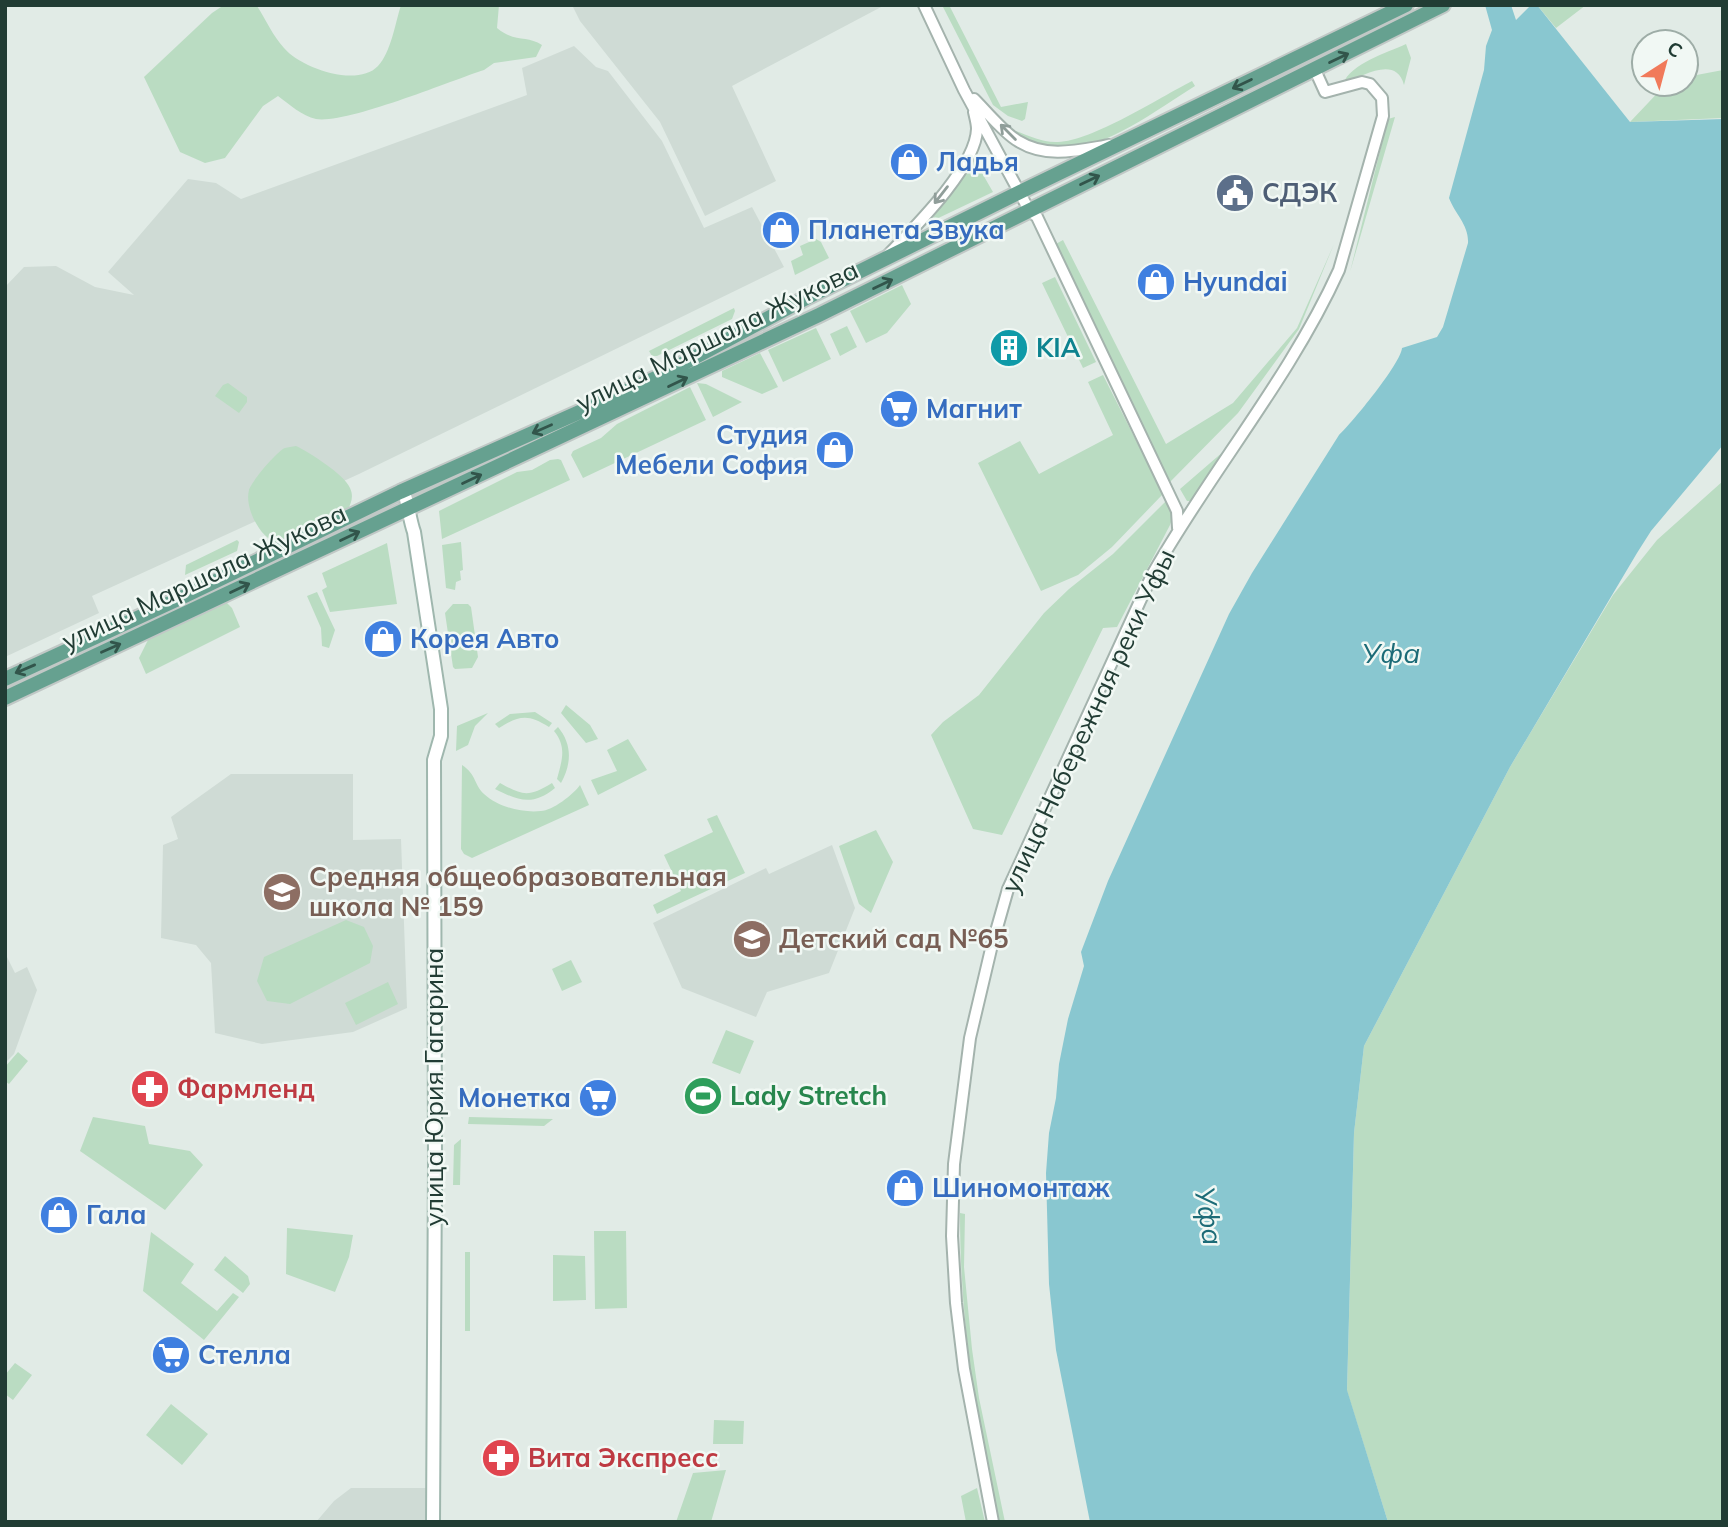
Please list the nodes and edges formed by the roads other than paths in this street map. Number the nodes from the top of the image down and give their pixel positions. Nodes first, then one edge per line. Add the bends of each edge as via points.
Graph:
1 (924, 5) edge
2 (1406, 5) edge
3 (1443, 5) edge
4 (1315, 70) junction
5 (964, 90) junction
6 (1118, 143) junction
7 (1020, 192) junction
8 (1029, 210) junction
9 (883, 260) junction
10 (404, 490) junction
11 (410, 508) junction
12 (1178, 528) junction
13 (5, 678) edge
14 (5, 698) edge
15 (433, 1522) edge
16 (993, 1522) edge

1 - 5 street
2 -> 6 main road, улица Маршала Жукова
4 -> 3 main road, улица Маршала Жукова
8 -> 4 main road, улица Маршала Жукова
4 - 12 street, улица Набережная реки Уфы via 1325,92 1362,82 1370,83 1382,98 1383,116 1366,180 1328,293
6 -> 5 street via 1063,153 1037,150 1017,141
5 - 7 street
5 -> 9 street via 977,129 972,147 942,196
6 - 7 main road, улица Маршала Жукова
7 - 8 street
7 - 9 main road, улица Маршала Жукова
11 -> 8 main road, улица Маршала Жукова
8 - 12 street via 1037,217 1177,511
9 -> 10 main road, улица Маршала Жукова via 656,378
10 - 11 main road, улица Юрия Гагарина
10 -> 13 main road, улица Маршала Жукова
14 -> 11 main road, улица Маршала Жукова
11 - 15 main road, улица Юрия Гагарина via 442,709 434,760
12 - 16 street, улица Набережная реки Уфы via 1008,889 970,1038 954,1164 952,1236 964,1369

